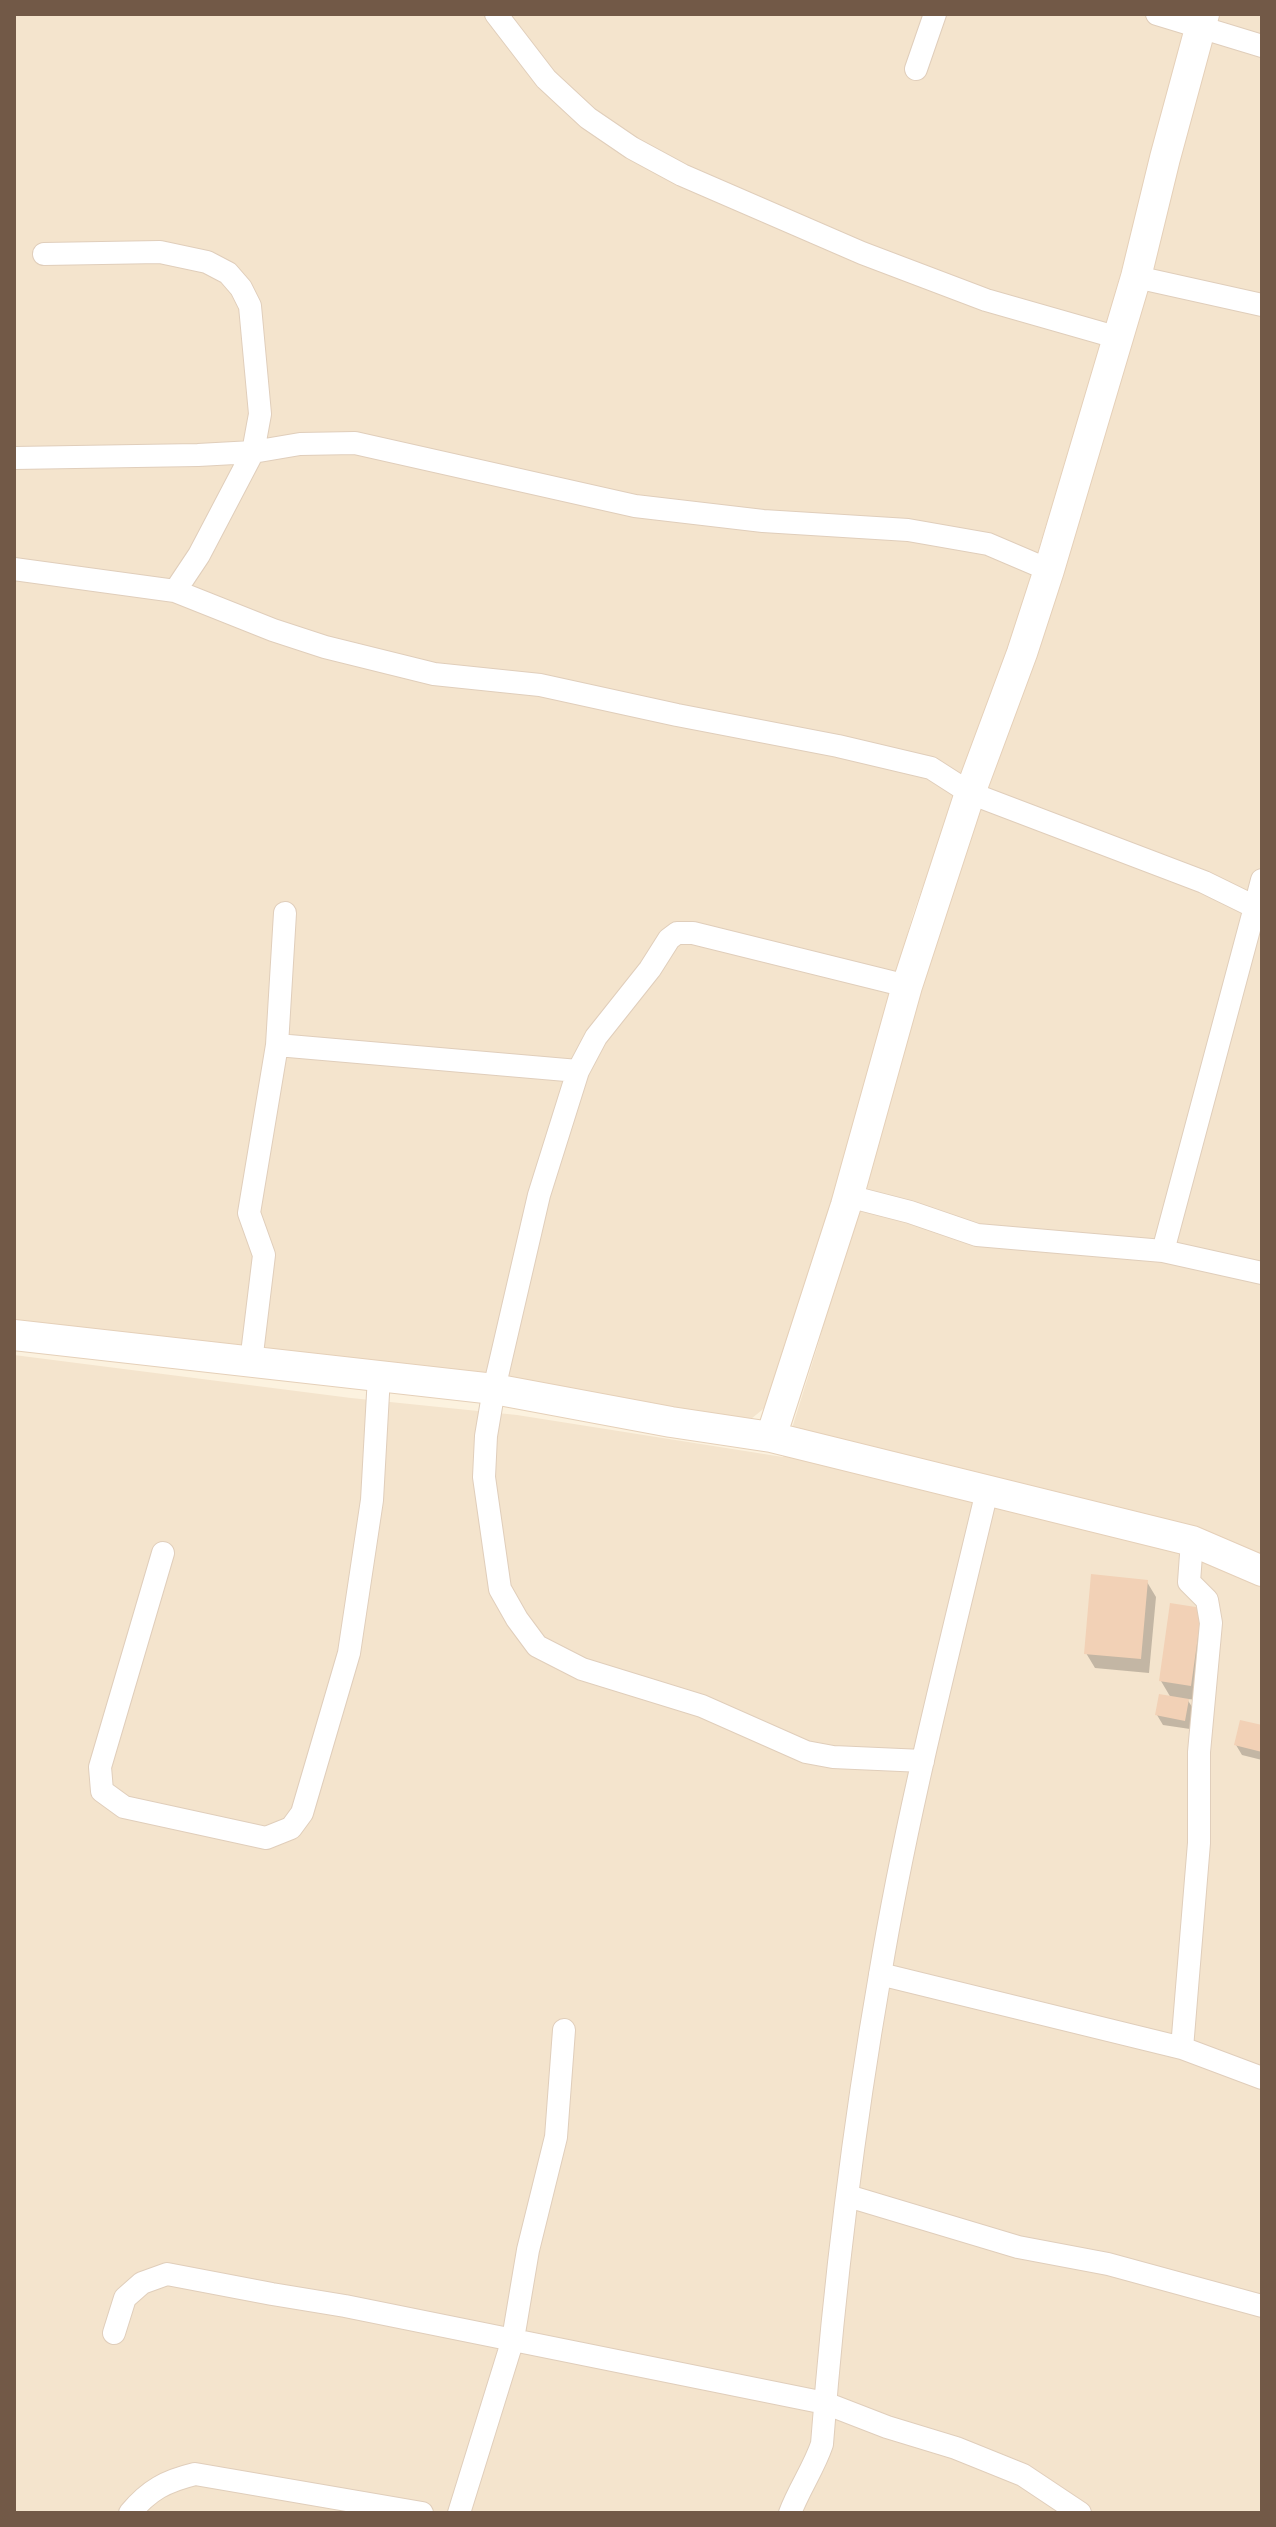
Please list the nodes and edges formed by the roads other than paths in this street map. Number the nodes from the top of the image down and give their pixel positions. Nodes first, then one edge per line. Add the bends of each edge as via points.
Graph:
1 (935, 14) edge
2 (1157, 14) edge
3 (505, 19) edge
4 (1202, 20) edge
5 (1262, 46) edge
6 (916, 69) dead end
7 (44, 254) dead end
8 (1136, 277) junction
9 (1262, 305) edge
10 (1119, 338) junction
11 (253, 452) junction
12 (14, 458) edge
13 (14, 569) edge
14 (1049, 570) junction
15 (175, 591) junction
16 (970, 793) junction
17 (1262, 880) edge
18 (1255, 907) junction
19 (285, 913) dead end
20 (907, 986) junction
21 (277, 1045) junction
22 (578, 1071) junction
23 (848, 1196) junction
24 (1163, 1251) junction
25 (1262, 1273) edge
26 (14, 1335) edge
27 (251, 1362) junction
28 (379, 1376) junction
29 (494, 1389) junction
30 (771, 1437) junction
31 (987, 1491) junction
32 (1192, 1541) junction
33 (163, 1553) dead end
34 (1262, 1571) edge
35 (923, 1761) junction
36 (880, 1974) junction
37 (564, 2030) dead end
38 (1182, 2048) junction
39 (1262, 2078) edge
40 (848, 2196) junction
41 (1262, 2306) edge
42 (114, 2333) dead end
43 (513, 2339) junction
44 (825, 2403) junction
45 (130, 2513) edge
46 (422, 2513) edge
47 (459, 2513) edge
48 (790, 2513) edge
49 (1080, 2513) edge

1 - 6 street
2 - 4 street
3 - 10 street via 546,79 588,118 682,175 986,300
4 - 5 street
4 - 8 street
7 - 11 street via 160,252 207,262 228,273 250,306 260,414
8 - 9 street
8 - 10 street
10 - 14 street
11 - 12 street
11 - 14 street via 355,443 635,506 908,530 988,544
11 - 15 street
13 - 15 street
14 - 16 street
15 - 16 street via 325,647 434,674 540,685 838,746 931,768
16 - 18 street via 1204,882
16 - 20 street
17 - 18 street
18 - 24 street
19 - 21 street
20 - 22 street via 677,933 596,1037
20 - 23 street
21 - 22 street
21 - 27 street via 249,1213 264,1255
22 - 29 street via 539,1195
23 - 24 street via 977,1235
23 - 30 street
24 - 25 street
26 - 27 street
27 - 28 street
28 - 29 street
28 - 33 street via 372,1500 349,1653 302,1813 291,1828 266,1838 124,1807 102,1791 100,1767
29 - 30 street
29 - 35 street via 484,1477 500,1589 537,1646 582,1669 702,1706 806,1752
30 - 31 street
31 - 32 street
31 - 35 street
32 - 34 street
32 - 38 street via 1189,1582 1207,1600 1211,1623
35 - 36 street
36 - 38 street
36 - 40 street
37 - 43 street via 556,2137
38 - 39 street
40 - 41 street via 1018,2247 1108,2264
40 - 44 street
42 - 43 street via 125,2298 142,2283 167,2274
43 - 44 street
43 - 47 street
44 - 48 street via 822,2444
44 - 49 street via 1023,2475
45 - 46 street via 145,2495 195,2474

